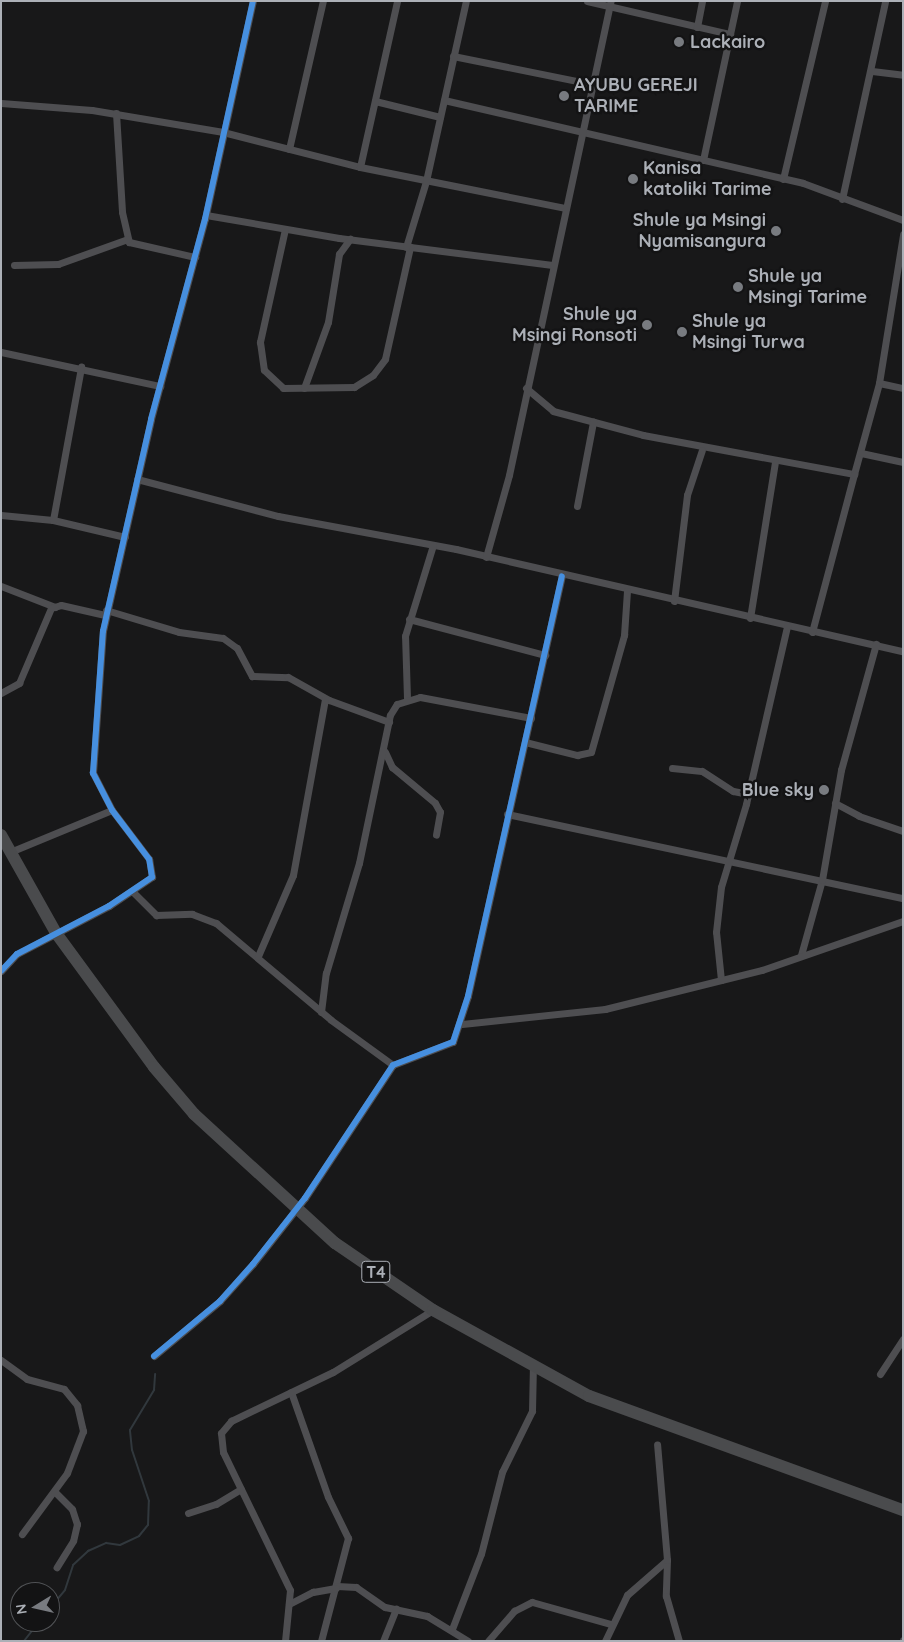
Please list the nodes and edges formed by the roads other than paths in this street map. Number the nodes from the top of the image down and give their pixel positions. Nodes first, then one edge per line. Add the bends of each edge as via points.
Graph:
1 (253, 1) edge
2 (323, 1) edge
3 (397, 1) edge
4 (466, 1) edge
5 (587, 1) edge
6 (702, 1) edge
7 (737, 1) edge
8 (825, 1) edge
9 (885, 1) edge
10 (610, 4) edge
11 (697, 27) junction
12 (730, 34) junction
13 (453, 56) junction
14 (872, 71) junction
15 (903, 75) edge
16 (592, 84) junction
17 (444, 100) junction
18 (375, 101) junction
19 (1, 104) edge
20 (116, 113) junction
21 (440, 117) junction
22 (223, 132) junction
23 (583, 132) junction
24 (289, 149) junction
25 (703, 160) junction
26 (360, 167) junction
27 (783, 179) junction
28 (426, 181) junction
29 (842, 199) junction
30 (566, 208) junction
31 (206, 215) junction
32 (903, 220) edge
33 (284, 229) junction
34 (903, 234) edge
35 (128, 239) junction
36 (350, 240) junction
37 (408, 247) junction
38 (195, 257) junction
39 (14, 265) dead end
40 (552, 265) junction
41 (899, 296) edge
42 (1, 352) edge
43 (81, 367) junction
44 (878, 383) junction
45 (160, 386) junction
46 (304, 388) junction
47 (526, 388) junction
48 (903, 388) edge
49 (593, 422) junction
50 (702, 450) junction
51 (861, 453) junction
52 (775, 462) junction
53 (903, 462) edge
54 (854, 474) junction
55 (137, 479) junction
56 (577, 506) dead end
57 (1, 515) edge
58 (53, 520) junction
59 (125, 537) junction
60 (433, 545) junction
61 (486, 557) junction
62 (562, 576) junction
63 (1, 586) edge
64 (627, 591) junction
65 (674, 601) junction
66 (55, 606) junction
67 (106, 613) junction
68 (750, 618) junction
69 (410, 619) junction
70 (787, 626) junction
71 (812, 632) junction
72 (876, 644) junction
73 (903, 651) edge
74 (545, 655) junction
75 (1, 693) edge
76 (407, 698) junction
77 (325, 699) junction
78 (531, 718) junction
79 (389, 722) junction
80 (525, 742) junction
81 (384, 751) junction
82 (672, 768) dead end
83 (748, 794) junction
84 (835, 803) junction
85 (112, 810) junction
86 (507, 814) junction
87 (903, 831) edge
88 (1, 835) edge
89 (436, 835) dead end
90 (10, 852) junction
91 (730, 861) junction
92 (822, 880) junction
93 (133, 892) junction
94 (903, 898) edge
95 (903, 922) edge
96 (56, 933) junction
97 (801, 955) junction
98 (258, 956) junction
99 (1, 971) edge
100 (720, 980) junction
101 (321, 1012) junction
102 (462, 1024) junction
103 (393, 1065) junction
104 (296, 1209) junction
105 (433, 1310) junction
106 (903, 1339) edge
107 (154, 1356) dead end
108 (1, 1360) edge
109 (533, 1364) junction
110 (880, 1374) dead end
111 (291, 1392) junction
112 (658, 1444) dead end
113 (241, 1489) junction
114 (55, 1492) junction
115 (903, 1510) edge
116 (188, 1513) dead end
117 (22, 1534) dead end
118 (667, 1560) junction
119 (57, 1567) dead end
120 (336, 1587) junction
121 (289, 1604) junction
122 (396, 1608) junction
123 (611, 1624) junction
124 (452, 1629) junction
125 (285, 1641) edge
126 (321, 1641) edge
127 (383, 1641) edge
128 (468, 1641) edge
129 (488, 1641) edge
130 (605, 1641) edge
131 (679, 1641) edge

1 - 22 street
2 - 24 street
3 - 18 street
4 - 13 street
5 - 10 street
6 - 11 street
7 - 12 street
8 - 27 street
9 - 14 street
10 - 11 street
10 - 16 street
11 - 12 street
12 - 25 street
13 - 16 street
13 - 17 street
14 - 15 street
14 - 29 street
16 - 23 street
17 - 21 street
17 - 23 street
18 - 21 street
18 - 26 street
19 - 20 street
20 - 22 street
20 - 35 street
21 - 28 street
22 - 24 street
22 - 31 street
23 - 25 street
23 - 30 street
24 - 26 street
25 - 27 street
26 - 28 street
27 - 29 street
28 - 30 street
28 - 37 street
29 - 32 street
30 - 40 street
31 - 33 street
31 - 38 street
33 - 36 street
33 - 46 street via 260,342 261,358 273,383
34 - 41 street
35 - 38 street via 150,250
35 - 39 street via 58,264
36 - 37 street
36 - 46 street via 339,254 328,322
37 - 40 street
37 - 46 street via 392,334 384,359 373,375 354,387
38 - 45 street
40 - 47 street
41 - 44 street
42 - 43 street
43 - 45 street
43 - 58 street
44 - 48 street
44 - 51 street
45 - 55 street
47 - 49 street via 553,411
47 - 61 street via 501,511
49 - 50 street
49 - 56 street
50 - 52 street
50 - 65 street via 687,495
51 - 53 street
51 - 54 street
52 - 54 street
52 - 68 street
54 - 71 street
55 - 59 street
55 - 60 street via 278,516
57 - 58 street
58 - 59 street
59 - 67 street
60 - 61 street
60 - 69 street
61 - 62 street
62 - 64 street
62 - 74 street
63 - 66 street
64 - 65 street
64 - 80 street via 624,634 591,752 577,755
65 - 68 street
66 - 67 street
66 - 75 street via 48,613 19,683
67 - 77 street via 179,632 223,638 236,648 252,676 288,677
67 - 85 street via 91,757 93,773
68 - 70 street
69 - 74 street
69 - 76 street via 403,664
70 - 71 street
70 - 83 street
71 - 72 street
72 - 73 street
72 - 84 street
74 - 78 street
76 - 78 street via 433,698
76 - 79 street via 397,704
77 - 79 street
77 - 98 street via 293,875
78 - 80 street
79 - 81 street
80 - 86 street
81 - 89 street via 392,767 435,803 440,812
81 - 101 street via 326,973
82 - 83 street via 702,772 733,791
83 - 91 street
84 - 87 street via 859,816
84 - 92 street
85 - 90 street
85 - 93 street via 142,847 152,868 152,877
86 - 91 street
86 - 102 street
88 - 90 highway, T4
90 - 96 highway, T4
91 - 92 street
91 - 100 street via 717,915
92 - 94 street
92 - 97 street
93 - 96 street
93 - 98 street via 156,915 192,914 216,923
95 - 97 street
96 - 99 street via 17,954
96 - 104 highway, T4 via 194,1114
97 - 100 street
98 - 101 street
100 - 102 street via 605,1009
101 - 103 street
102 - 103 street via 453,1042
103 - 104 street
104 - 105 highway, T4 via 335,1242
104 - 107 street via 231,1291
105 - 109 highway, T4
105 - 111 street via 333,1372
106 - 110 street
108 - 114 street via 27,1379 64,1389 77,1405 81,1442
109 - 115 highway, T4 via 589,1396
109 - 124 street via 532,1411 502,1472 481,1554
111 - 113 street via 224,1428 223,1452
111 - 120 street via 328,1498 348,1538
112 - 118 street
113 - 116 street via 216,1504
113 - 121 street via 286,1578
114 - 117 street
114 - 119 street via 72,1509 77,1524 73,1541
118 - 123 street via 628,1595
118 - 131 street via 666,1596
120 - 121 street via 313,1592
120 - 122 street via 356,1587 380,1604
120 - 126 street
121 - 125 street
122 - 124 street
122 - 127 street
123 - 129 street via 532,1602 514,1610
123 - 130 street
124 - 128 street

